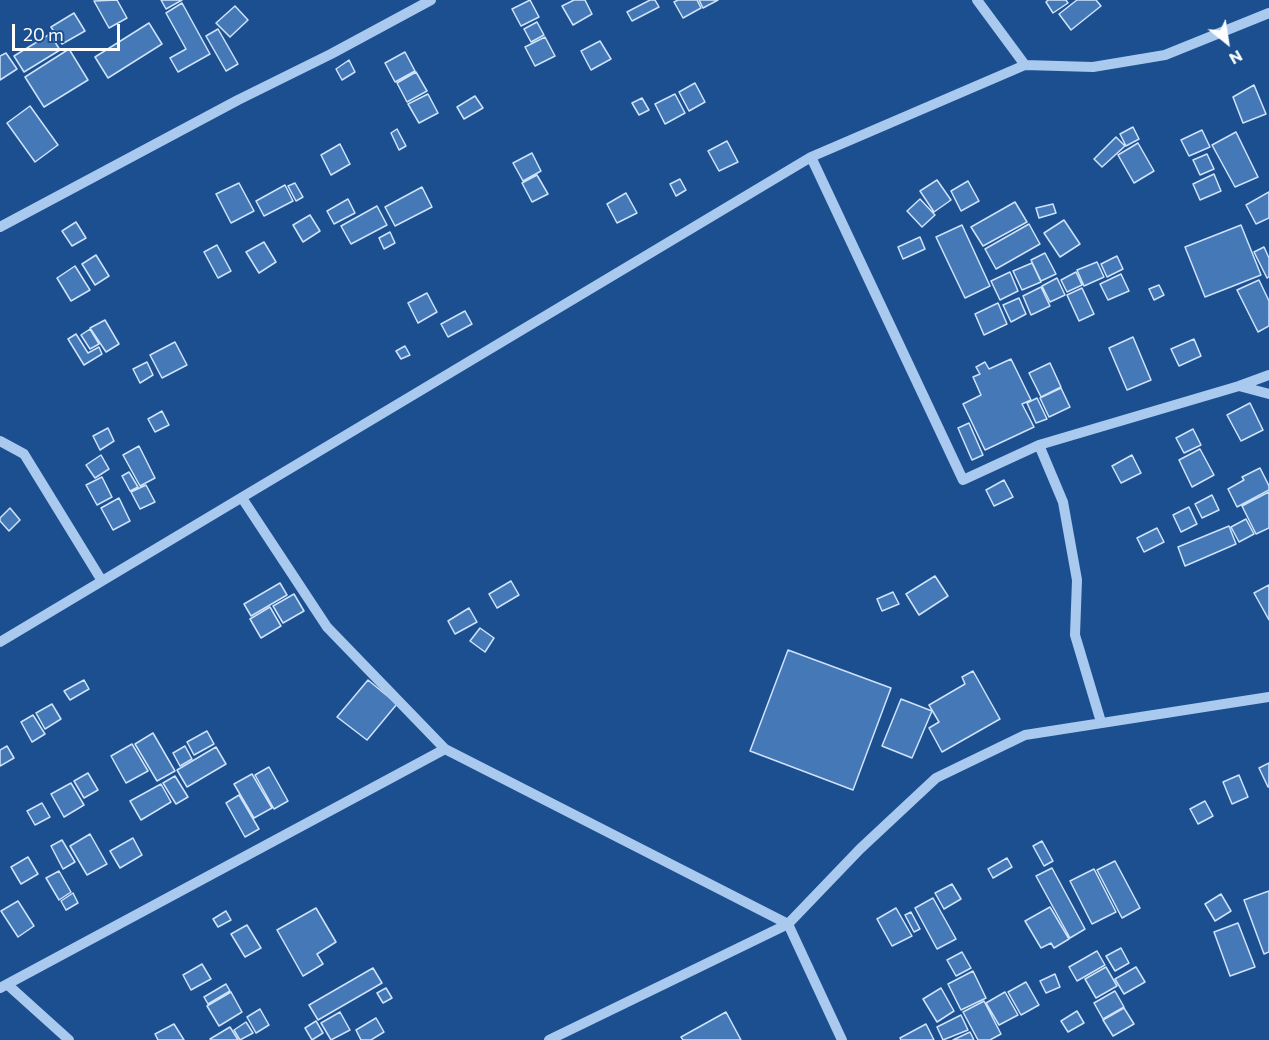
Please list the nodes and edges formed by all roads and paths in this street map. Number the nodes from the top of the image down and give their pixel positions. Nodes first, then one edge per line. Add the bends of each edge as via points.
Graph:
1 (431, 0) edge
2 (977, 0) edge
3 (1269, 13) edge
4 (1025, 65) junction
5 (811, 157) junction
6 (0, 227) edge
7 (1269, 375) edge
8 (1239, 386) junction
9 (1269, 394) edge
10 (0, 441) edge
11 (1038, 445) junction
12 (242, 498) junction
13 (102, 581) junction
14 (0, 642) edge
15 (1269, 697) edge
16 (1101, 722) junction
17 (445, 749) junction
18 (788, 924) junction
19 (4, 986) edge
20 (69, 1040) edge
21 (549, 1040) edge
22 (842, 1040) edge

1 - 6 street
2 - 4 street
3 - 4 street via 1165,55 1092,67
4 - 5 street
5 - 11 street via 963,480
5 - 12 street
7 - 8 street
8 - 9 street
8 - 11 street
10 - 13 street via 24,454
11 - 16 street via 1063,502 1077,580 1075,635
12 - 13 street
12 - 17 street via 327,627
13 - 14 street
15 - 16 street
16 - 18 street via 1025,735 936,778
17 - 18 street
17 - 19 street
18 - 21 street
18 - 22 street
19 - 20 street

